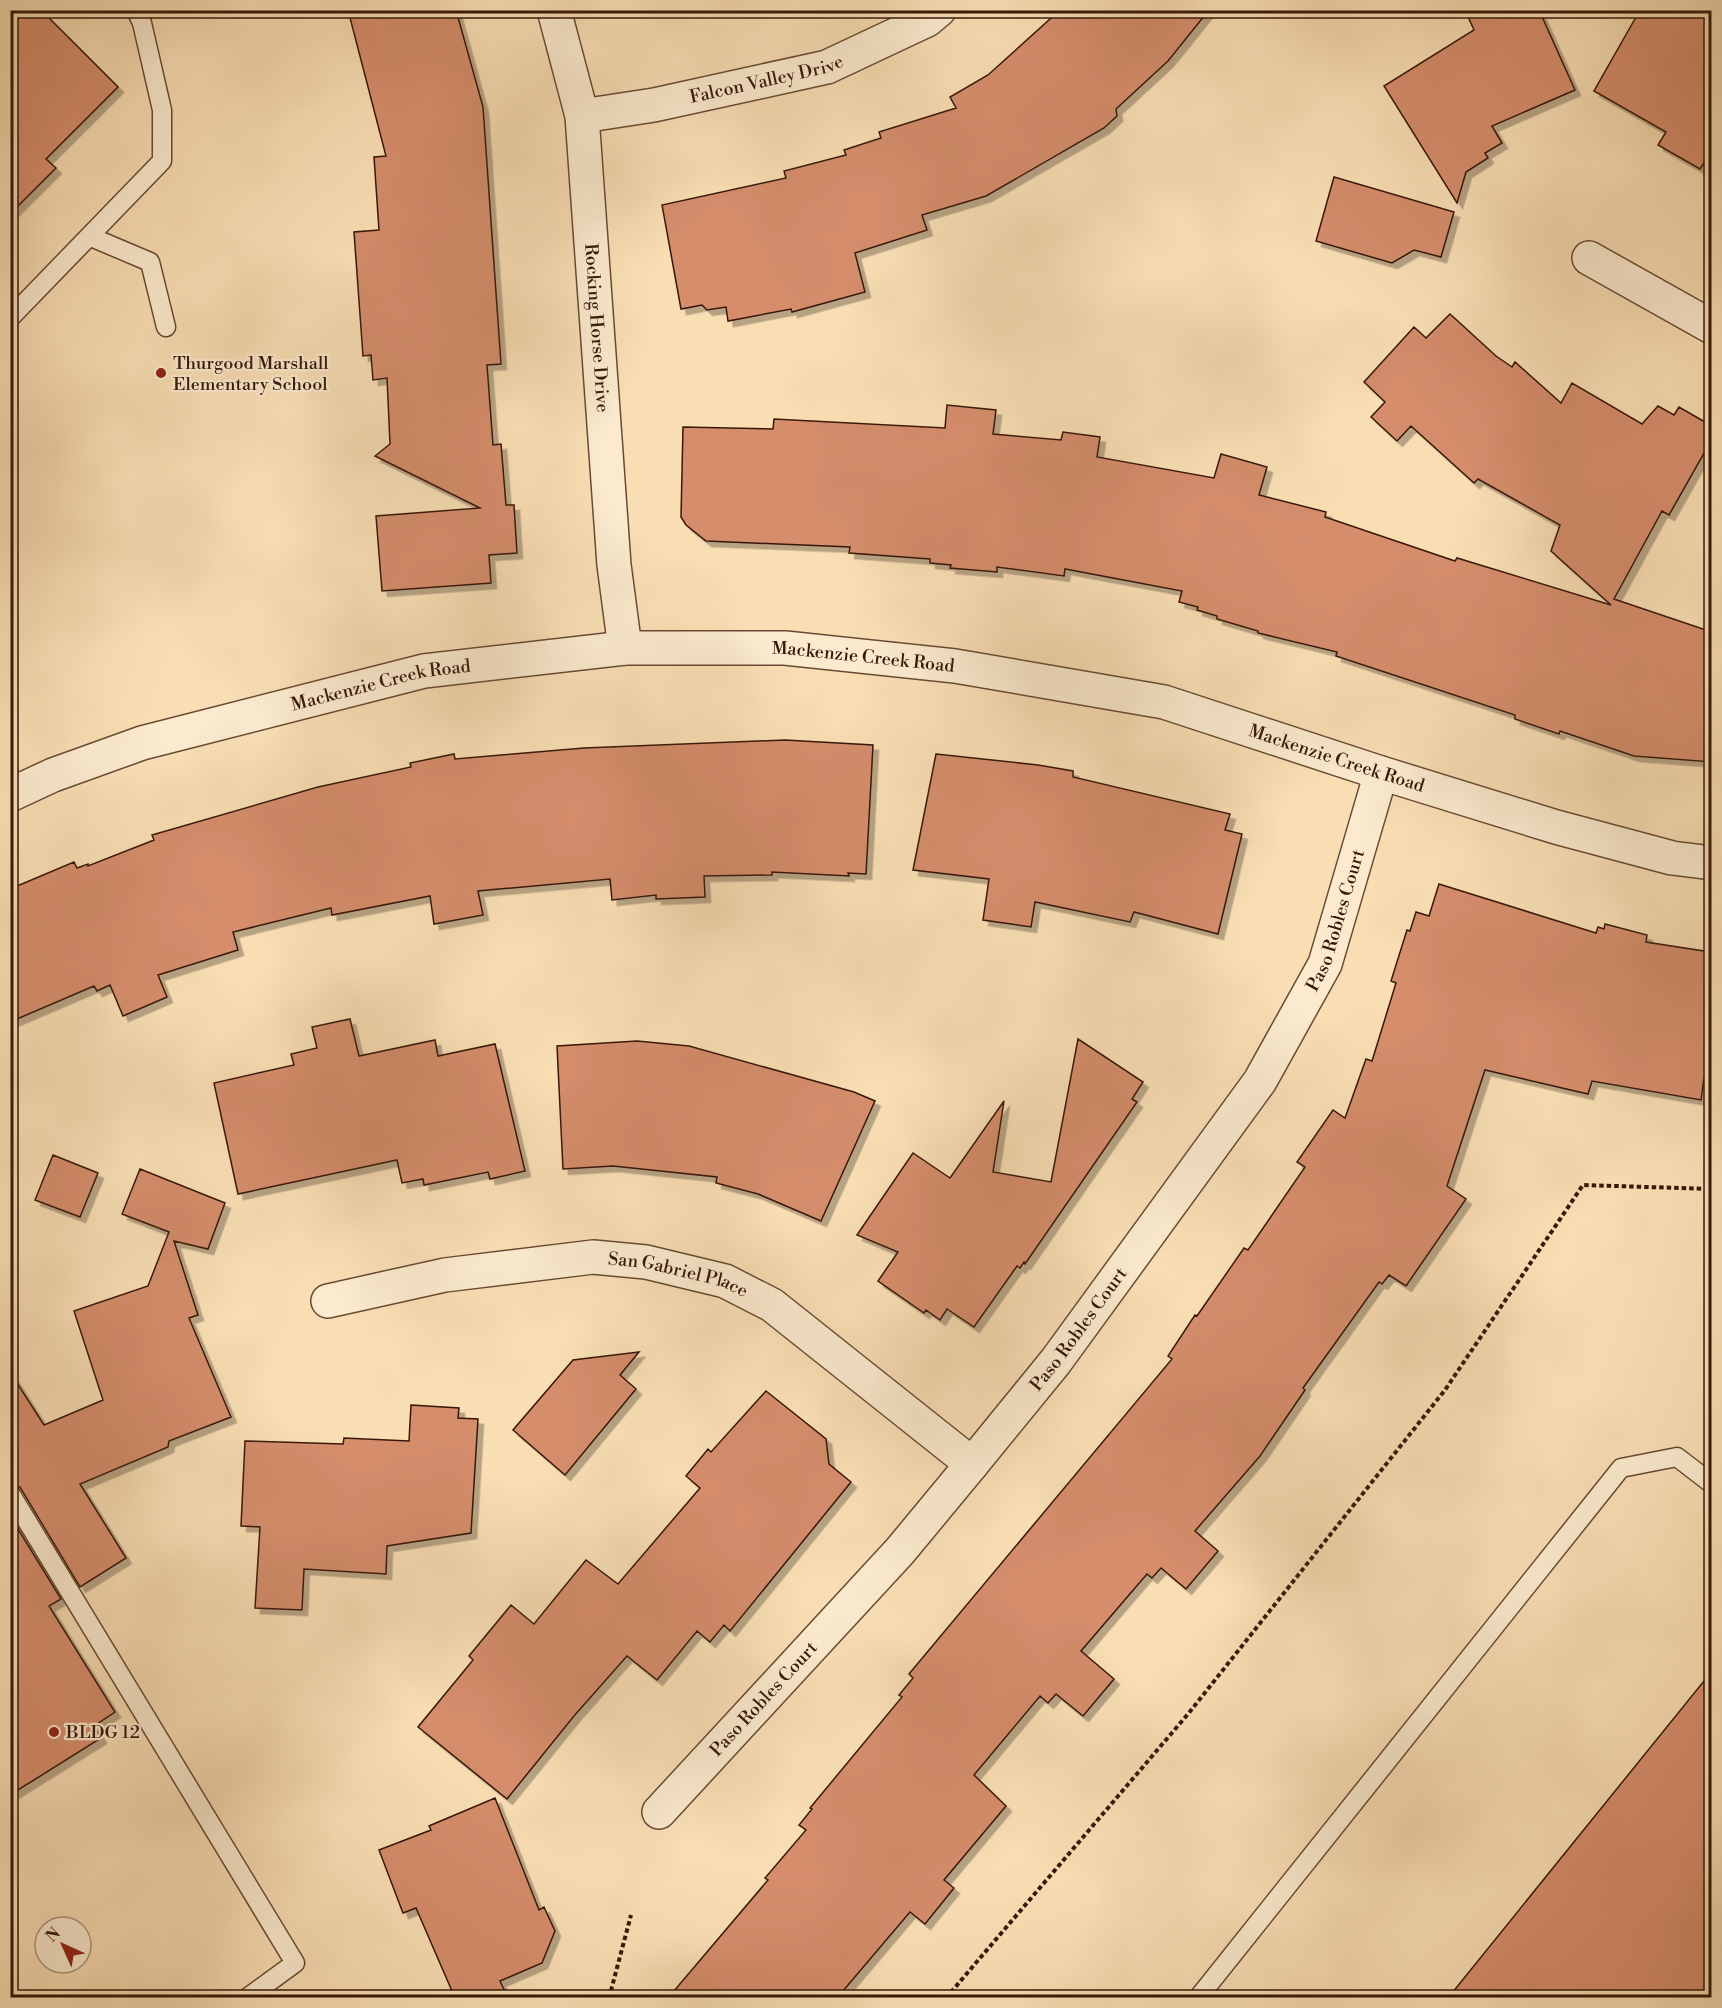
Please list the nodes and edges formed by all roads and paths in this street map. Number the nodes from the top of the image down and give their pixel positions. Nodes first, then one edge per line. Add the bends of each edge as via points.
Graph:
1 (136, 10) edge
2 (554, 10) edge
3 (939, 10) edge
4 (582, 116) junction
5 (92, 237) junction
6 (1589, 258) dead end
7 (10, 318) edge
8 (166, 327) dead end
9 (1712, 327) edge
10 (625, 648) junction
11 (1380, 773) junction
12 (10, 795) edge
13 (1712, 862) edge
14 (1712, 1190) edge
15 (328, 1301) dead end
16 (972, 1464) junction
17 (1712, 1484) edge
18 (10, 1493) edge
19 (659, 1812) dead end
20 (631, 1915) dead end
21 (247, 1998) edge
22 (609, 1998) edge
23 (946, 1998) edge
24 (1198, 1998) edge

1 - 5 lane via 162,110 162,161
2 - 4 street, Rocking Horse Drive
3 - 4 street, Falcon Valley Drive via 927,21 827,68 654,105
4 - 10 street, Rocking Horse Drive via 614,565
5 - 7 lane
5 - 8 lane via 150,262
6 - 9 street
10 - 11 street, Mackenzie Creek Road via 785,648 955,666 1164,702
10 - 12 street, Mackenzie Creek Road via 424,671 142,742
11 - 13 street, Mackenzie Creek Road via 1556,827 1672,858
11 - 16 street, Paso Robles Court via 1325,964 1260,1081 1056,1361
14 - 23 path via 1583,1185 1445,1390 1188,1714
15 - 16 street, San Gabriel Place via 445,1275 593,1257 646,1263 725,1281 772,1305
16 - 19 street, Paso Robles Court via 900,1551
17 - 24 lane via 1677,1457 1621,1468
18 - 21 lane via 295,1963
20 - 22 path

